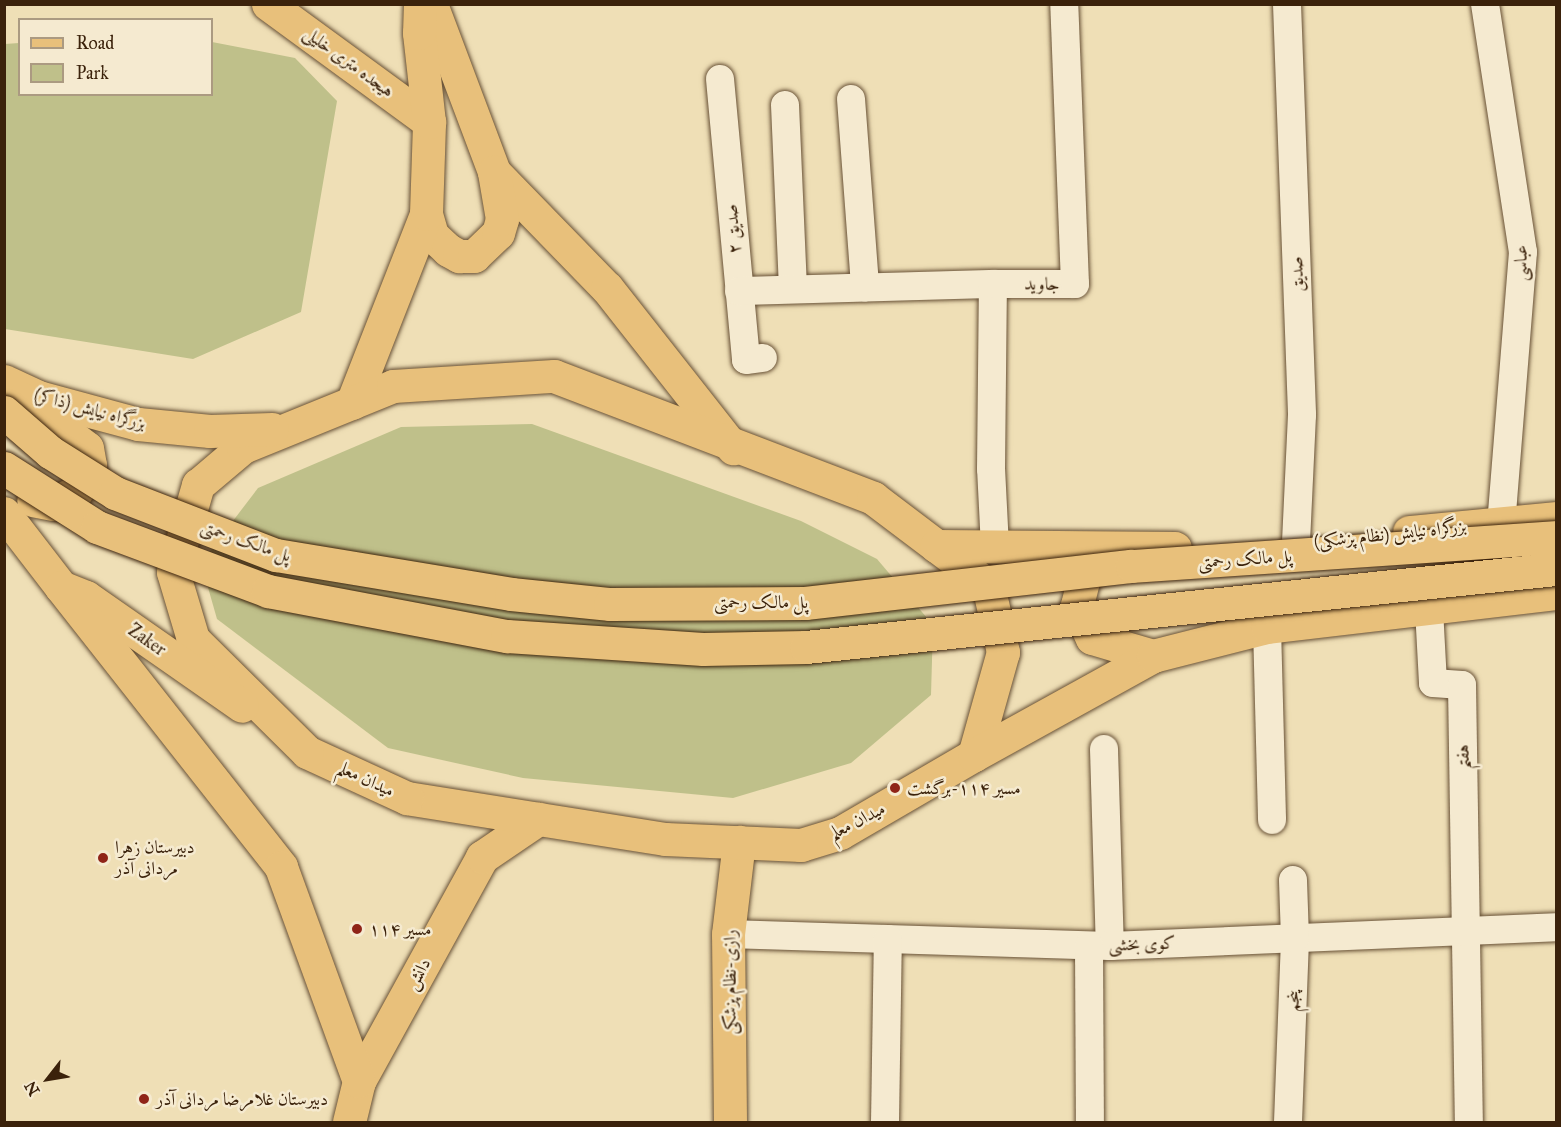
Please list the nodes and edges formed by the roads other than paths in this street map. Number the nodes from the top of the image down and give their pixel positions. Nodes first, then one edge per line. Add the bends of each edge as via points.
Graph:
1 (268, 4) edge
2 (420, 4) edge
3 (431, 4) edge
4 (1064, 4) edge
5 (1287, 4) edge
6 (1485, 4) edge
7 (720, 79) dead end
8 (851, 99) dead end
9 (785, 105) dead end
10 (429, 122) junction
11 (494, 172) junction
12 (426, 214) junction
13 (993, 284) junction
14 (865, 287) junction
15 (794, 289) junction
16 (739, 291) junction
17 (764, 358) dead end
18 (4, 381) edge
19 (4, 387) edge
20 (352, 403) junction
21 (4, 412) edge
22 (286, 429) junction
23 (733, 448) junction
24 (4, 468) edge
25 (4, 493) edge
26 (4, 513) edge
27 (1557, 518) edge
28 (1501, 523) junction
29 (1557, 537) edge
30 (1296, 543) junction
31 (936, 546) junction
32 (995, 547) junction
33 (1143, 550) junction
34 (1557, 569) edge
35 (61, 587) junction
36 (1557, 593) edge
37 (1429, 609) junction
38 (1268, 627) junction
39 (1153, 656) junction
40 (1104, 749) dead end
41 (307, 752) junction
42 (974, 755) junction
43 (538, 819) junction
44 (1272, 820) dead end
45 (739, 842) junction
46 (1293, 880) dead end
47 (1557, 927) edge
48 (1465, 932) junction
49 (728, 934) junction
50 (1295, 938) junction
51 (888, 939) junction
52 (1100, 946) junction
53 (358, 1081) junction
54 (349, 1122) edge
55 (730, 1122) edge
56 (885, 1122) edge
57 (1090, 1122) edge
58 (1287, 1122) edge
59 (1469, 1122) edge

1 - 10 main road, هیجده متری خلیلی
2 - 10 main road via 419,33
3 - 11 main road
4 - 13 street, جاوید via 1075,284
5 - 30 street, صدیق via 1302,415
6 - 28 street, عباسی via 1523,252
7 - 16 street, صدیق ۲
8 - 14 street
9 - 15 street
10 - 12 main road
11 - 12 main road via 502,219 498,233 479,252 459,256 448,250 432,235
11 - 23 main road via 607,288
12 - 20 main road
13 - 14 street
13 - 32 street via 991,470
14 - 15 street
15 - 16 street
16 - 17 street, صدیق ۲ via 746,360
18 - 22 main road, بزرگراه نیایش (ذاکر) via 38,397 138,424 210,431
19 - 25 main road via 87,448 90,465 77,491 53,504
20 - 22 main road, میدان معلم
20 - 23 main road, میدان معلم via 393,386 554,376
21 - 29 main road, پل مالک رحمتی, bridge via 50,452 115,493 276,555 511,594 610,604 805,603 1132,566
22 - 41 main road, میدان معلم via 243,447 198,485 173,572 193,639
23 - 31 main road, میدان معلم via 873,498
24 - 34 main road, bridge via 98,527 268,591 507,636 691,648 817,646
26 - 35 main road, Zaker
27 - 28 main road, بزرگراه نیایش (نظام پزشکی)
28 - 30 main road, بزرگراه نیایش (نظام پزشکی)
30 - 33 main road, بزرگراه نیایش (نظام پزشکی)
31 - 32 main road, بزرگراه نیایش (نظام پزشکی)
31 - 42 main road, میدان معلم via 988,585 1003,652
32 - 33 main road, بزرگراه نیایش (نظام پزشکی) via 1046,545
33 - 39 main road via 1085,573 1077,605 1092,638
35 - 41 main road, Zaker via 86,597
35 - 53 main road via 281,867
36 - 37 main road
37 - 38 main road
37 - 48 street, هفتم via 1432,683 1462,685
38 - 39 main road
38 - 44 street
39 - 42 main road
40 - 52 street
41 - 43 main road, میدان معلم via 407,798
42 - 45 main road, میدان معلم via 840,833 801,845
43 - 45 main road, میدان معلم via 665,839
43 - 53 main road, دانش via 482,857
45 - 49 main road, رازی-نظام پزشکی
46 - 50 street, پنجم
47 - 48 street, کوی بخشی
48 - 50 street, کوی بخشی
48 - 59 street
49 - 51 street, کوی بخشی
49 - 55 main road, رازی-نظام پزشکی
50 - 52 street, کوی بخشی
50 - 58 street, پنجم
51 - 52 street, کوی بخشی
51 - 56 street
52 - 57 street
53 - 54 main road, دانش

